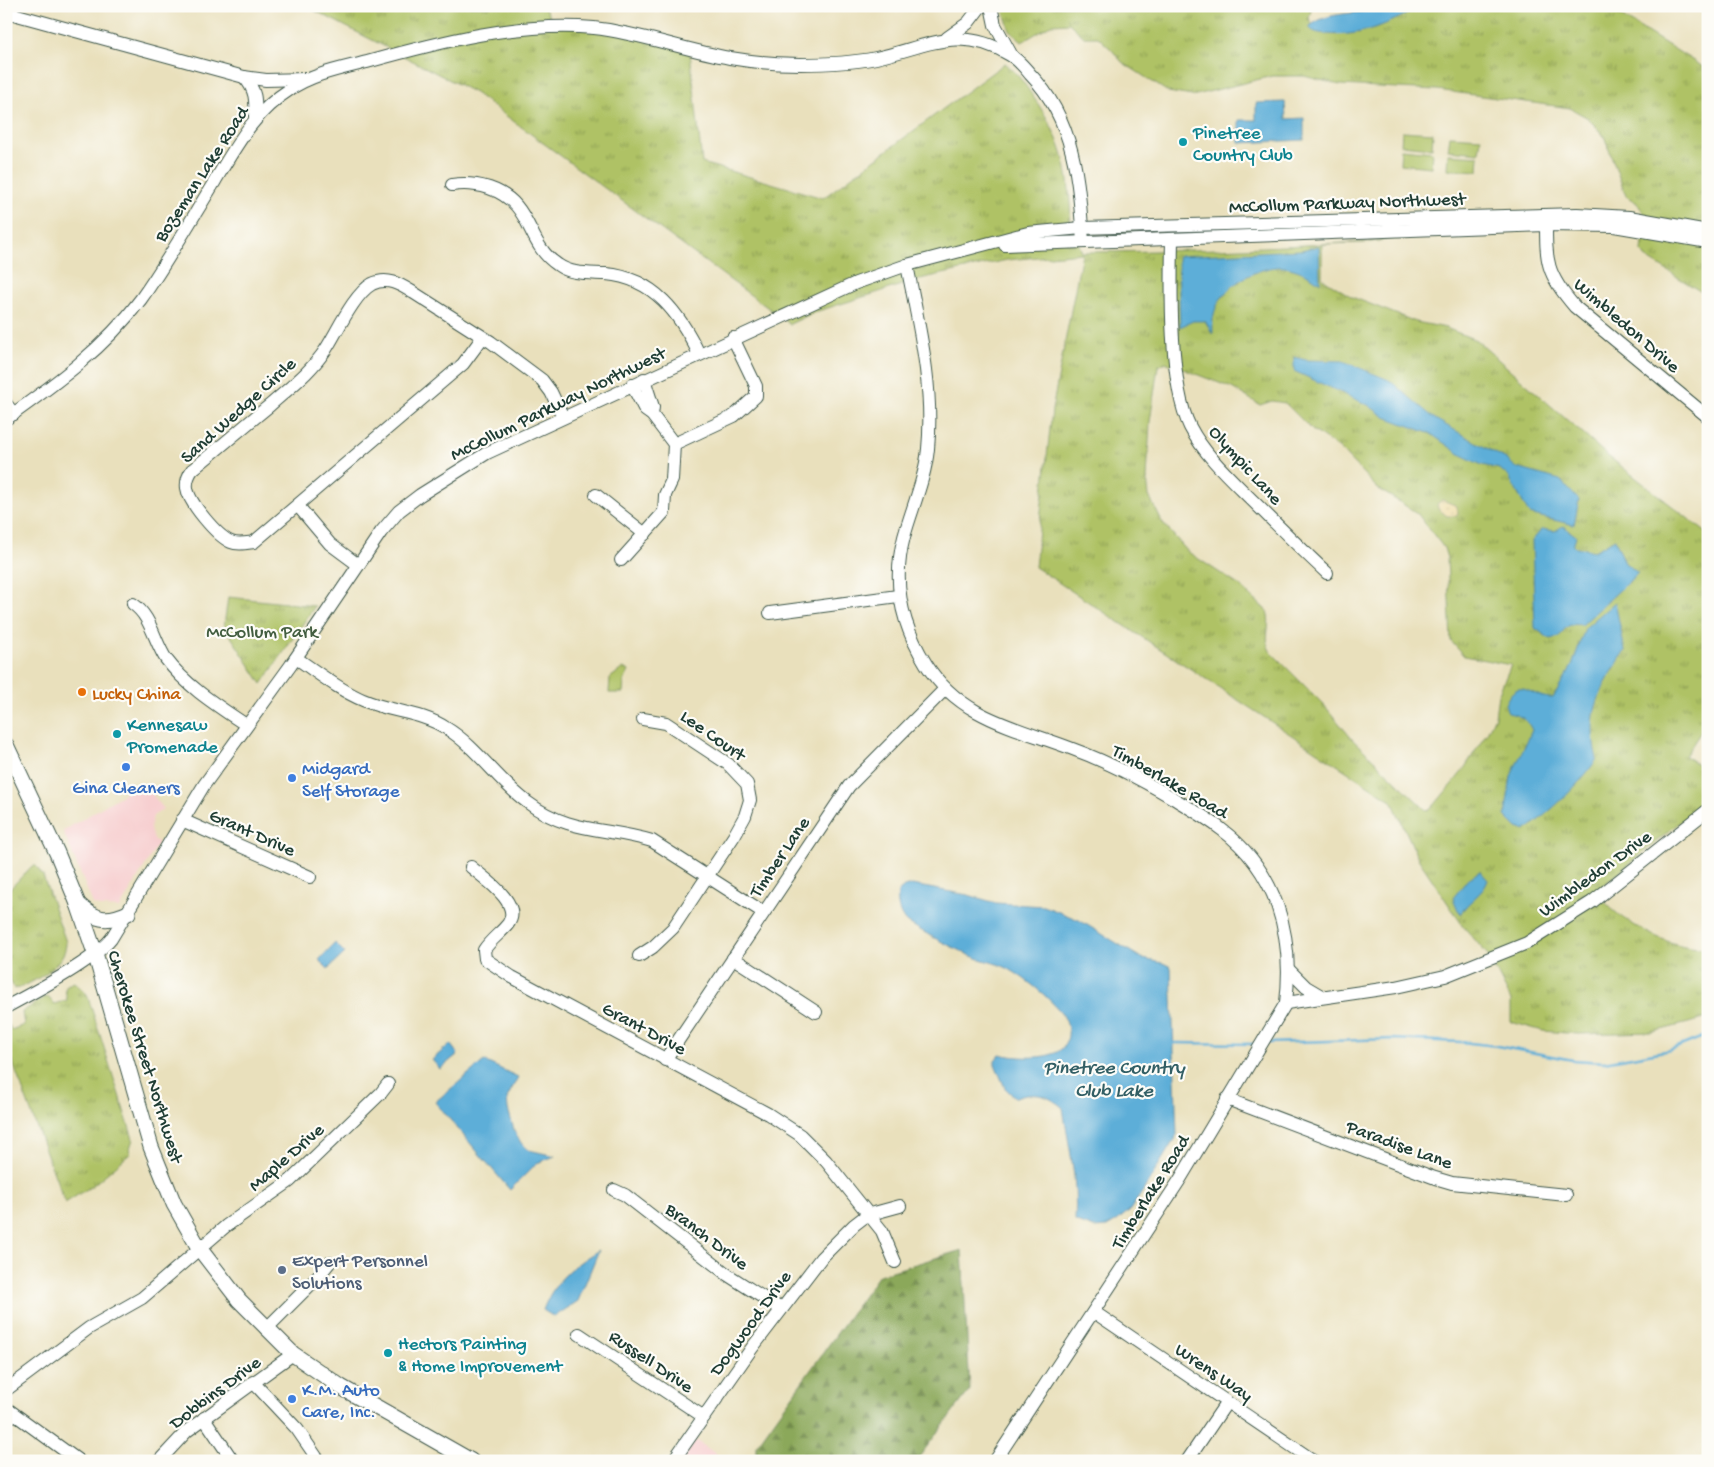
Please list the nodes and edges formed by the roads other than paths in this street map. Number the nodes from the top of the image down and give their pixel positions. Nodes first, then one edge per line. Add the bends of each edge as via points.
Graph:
1 (981, 6) edge
2 (991, 6) edge
3 (6, 12) edge
4 (947, 38) junction
5 (1012, 56) junction
6 (244, 77) junction
7 (307, 78) junction
8 (255, 118) junction
9 (452, 185) dead end
10 (1546, 220) junction
11 (1082, 228) junction
12 (1708, 231) edge
13 (1172, 239) junction
14 (1083, 242) junction
15 (1708, 242) edge
16 (987, 245) junction
17 (908, 265) junction
18 (483, 337) junction
19 (733, 338) junction
20 (699, 354) junction
21 (644, 379) junction
22 (632, 385) junction
23 (9, 412) edge
24 (652, 415) junction
25 (563, 417) junction
26 (1708, 417) edge
27 (674, 444) junction
28 (596, 495) dead end
29 (298, 506) junction
30 (645, 534) junction
31 (622, 560) dead end
32 (357, 564) junction
33 (1327, 573) dead end
34 (898, 596) junction
35 (133, 604) dead end
36 (770, 613) dead end
37 (296, 658) junction
38 (944, 690) junction
39 (643, 719) dead end
40 (246, 725) junction
41 (6, 745) edge
42 (1708, 810) edge
43 (182, 820) junction
44 (472, 867) dead end
45 (708, 876) junction
46 (310, 877) dead end
47 (78, 904) junction
48 (764, 912) junction
49 (128, 913) junction
50 (95, 953) junction
51 (639, 956) dead end
52 (733, 958) junction
53 (1288, 970) junction
54 (1323, 997) junction
55 (1286, 1003) junction
56 (6, 1007) edge
57 (816, 1012) dead end
58 (665, 1060) junction
59 (388, 1084) dead end
60 (1227, 1099) junction
61 (614, 1190) dead end
62 (1566, 1195) dead end
63 (900, 1206) dead end
64 (867, 1215) junction
65 (199, 1248) junction
66 (895, 1262) dead end
67 (329, 1263) dead end
68 (781, 1309) junction
69 (1094, 1312) junction
70 (266, 1329) junction
71 (579, 1334) dead end
72 (293, 1354) junction
73 (253, 1382) junction
74 (6, 1390) edge
75 (1227, 1402) junction
76 (6, 1408) edge
77 (704, 1417) junction
78 (204, 1418) junction
79 (79, 1461) edge
80 (160, 1461) edge
81 (234, 1461) edge
82 (319, 1461) edge
83 (471, 1461) edge
84 (673, 1461) edge
85 (995, 1461) edge
86 (1187, 1461) edge
87 (1314, 1461) edge

1 - 4 street via 968,23
2 - 5 street via 995,25
3 - 6 street
4 - 5 street, Bozeman Lake Road via 978,42
4 - 7 street, Bozeman Lake Road via 875,58 802,64 730,58 633,34 592,28 525,29 397,53
5 - 11 street, Bozeman Lake Road via 1044,89 1067,130 1076,167
6 - 7 street
6 - 8 street via 256,96
7 - 8 street, Bozeman Lake Road
8 - 23 street, Bozeman Lake Road via 140,300 112,334 91,354
9 - 20 street via 484,186 512,199 543,251 558,265 576,272 616,275 649,289 679,315
10 - 11 street, McCollum Parkway Northwest
10 - 12 street, McCollum Parkway Northwest via 1629,217
10 - 13 street, McCollum Parkway Northwest
10 - 15 street, McCollum Parkway Northwest via 1614,226
10 - 26 street, Wimbledon Drive via 1548,268 1560,290 1575,307
11 - 14 street, Bozeman Lake Road
11 - 16 street, McCollum Parkway Northwest via 1028,233
13 - 14 street, McCollum Parkway Northwest
13 - 33 street, Olympic Lane via 1172,310 1178,388 1190,425 1222,469
14 - 16 street, McCollum Parkway Northwest
16 - 17 street, McCollum Parkway Northwest
17 - 19 street, McCollum Parkway Northwest via 826,296
17 - 34 street, Timberlake Road via 928,369 929,418 928,451 903,540
18 - 25 street, Sand Wedge Circle via 542,380
18 - 29 street, Sand Wedge Circle via 463,364
18 - 29 street, Sand Wedge Circle via 397,284 381,280 368,287 315,364 188,476 187,490 191,498 217,532 232,542 254,542
19 - 20 street, McCollum Parkway Northwest
19 - 27 street via 756,386 756,396 734,416
20 - 21 street, McCollum Parkway Northwest
21 - 22 street, McCollum Parkway Northwest
21 - 24 street via 653,407
22 - 24 street via 645,410
22 - 25 street, McCollum Parkway Northwest
24 - 27 street
25 - 32 street, McCollum Parkway Northwest via 481,456 420,495 387,525
27 - 30 street via 672,480 665,495 664,512
28 - 30 street
29 - 32 street via 330,544
30 - 31 street
32 - 37 street, McCollum Parkway Northwest
34 - 36 street
34 - 38 street, Timberlake Road via 908,630
35 - 40 street via 141,609 162,652 184,680
37 - 40 street, McCollum Parkway Northwest
37 - 45 street via 362,700 446,728 517,795 541,812 578,828 634,835 652,841
38 - 48 street, Timber Lane via 849,786
38 - 53 street, Timberlake Road via 1000,724 1068,747 1136,776 1222,829 1260,870 1272,893 1285,926
39 - 45 street, Lee Court via 666,723 728,764 746,784 750,800 745,816
40 - 43 street, McCollum Parkway Northwest
41 - 47 main road, Cherokee Street Northwest
42 - 54 street, Wimbledon Drive via 1592,902 1527,943 1445,976 1396,987
43 - 46 street, Grant Drive
43 - 49 street, McCollum Parkway Northwest
44 - 58 street, Grant Drive via 513,908 507,925 484,950 485,959 510,981
45 - 48 street
45 - 51 street, Lee Court via 673,928
47 - 49 main road via 102,920
47 - 50 main road, Cherokee Street Northwest
48 - 52 street, Timber Lane
49 - 50 street, McCollum Parkway Northwest via 108,942
50 - 56 street, McCollum Parkway Northwest
50 - 65 main road, Cherokee Street Northwest via 150,1147 174,1204
52 - 57 street
52 - 58 street, Timber Lane
53 - 54 street
53 - 55 street, Timberlake Road
54 - 55 street, Wimbledon Drive
55 - 60 street, Timberlake Road
58 - 64 street, Grant Drive via 768,1114 800,1135 826,1161
59 - 65 street, Maple Drive via 290,1181
60 - 62 street, Paradise Lane via 1452,1183
60 - 69 street, Timberlake Road via 1179,1182
61 - 68 street, Branch Drive via 728,1275
63 - 64 street, Dogwood Drive
64 - 66 street via 882,1231
64 - 68 street, Dogwood Drive via 821,1258
65 - 70 main road, Cherokee Street Northwest
65 - 74 street, Maple Drive via 142,1298 90,1328
67 - 70 street
68 - 77 street, Dogwood Drive
69 - 75 street, Wrens Way
69 - 85 street, Timberlake Road
70 - 72 main road, Cherokee Street Northwest
71 - 77 street, Russell Drive
72 - 73 street, Dobbins Drive
72 - 83 main road, Cherokee Street Northwest via 341,1387
73 - 78 street, Dobbins Drive
73 - 82 street via 297,1430
75 - 86 street
75 - 87 street, Wrens Way
76 - 79 street
77 - 84 street, Dogwood Drive
78 - 80 street, Dobbins Drive
78 - 81 street

